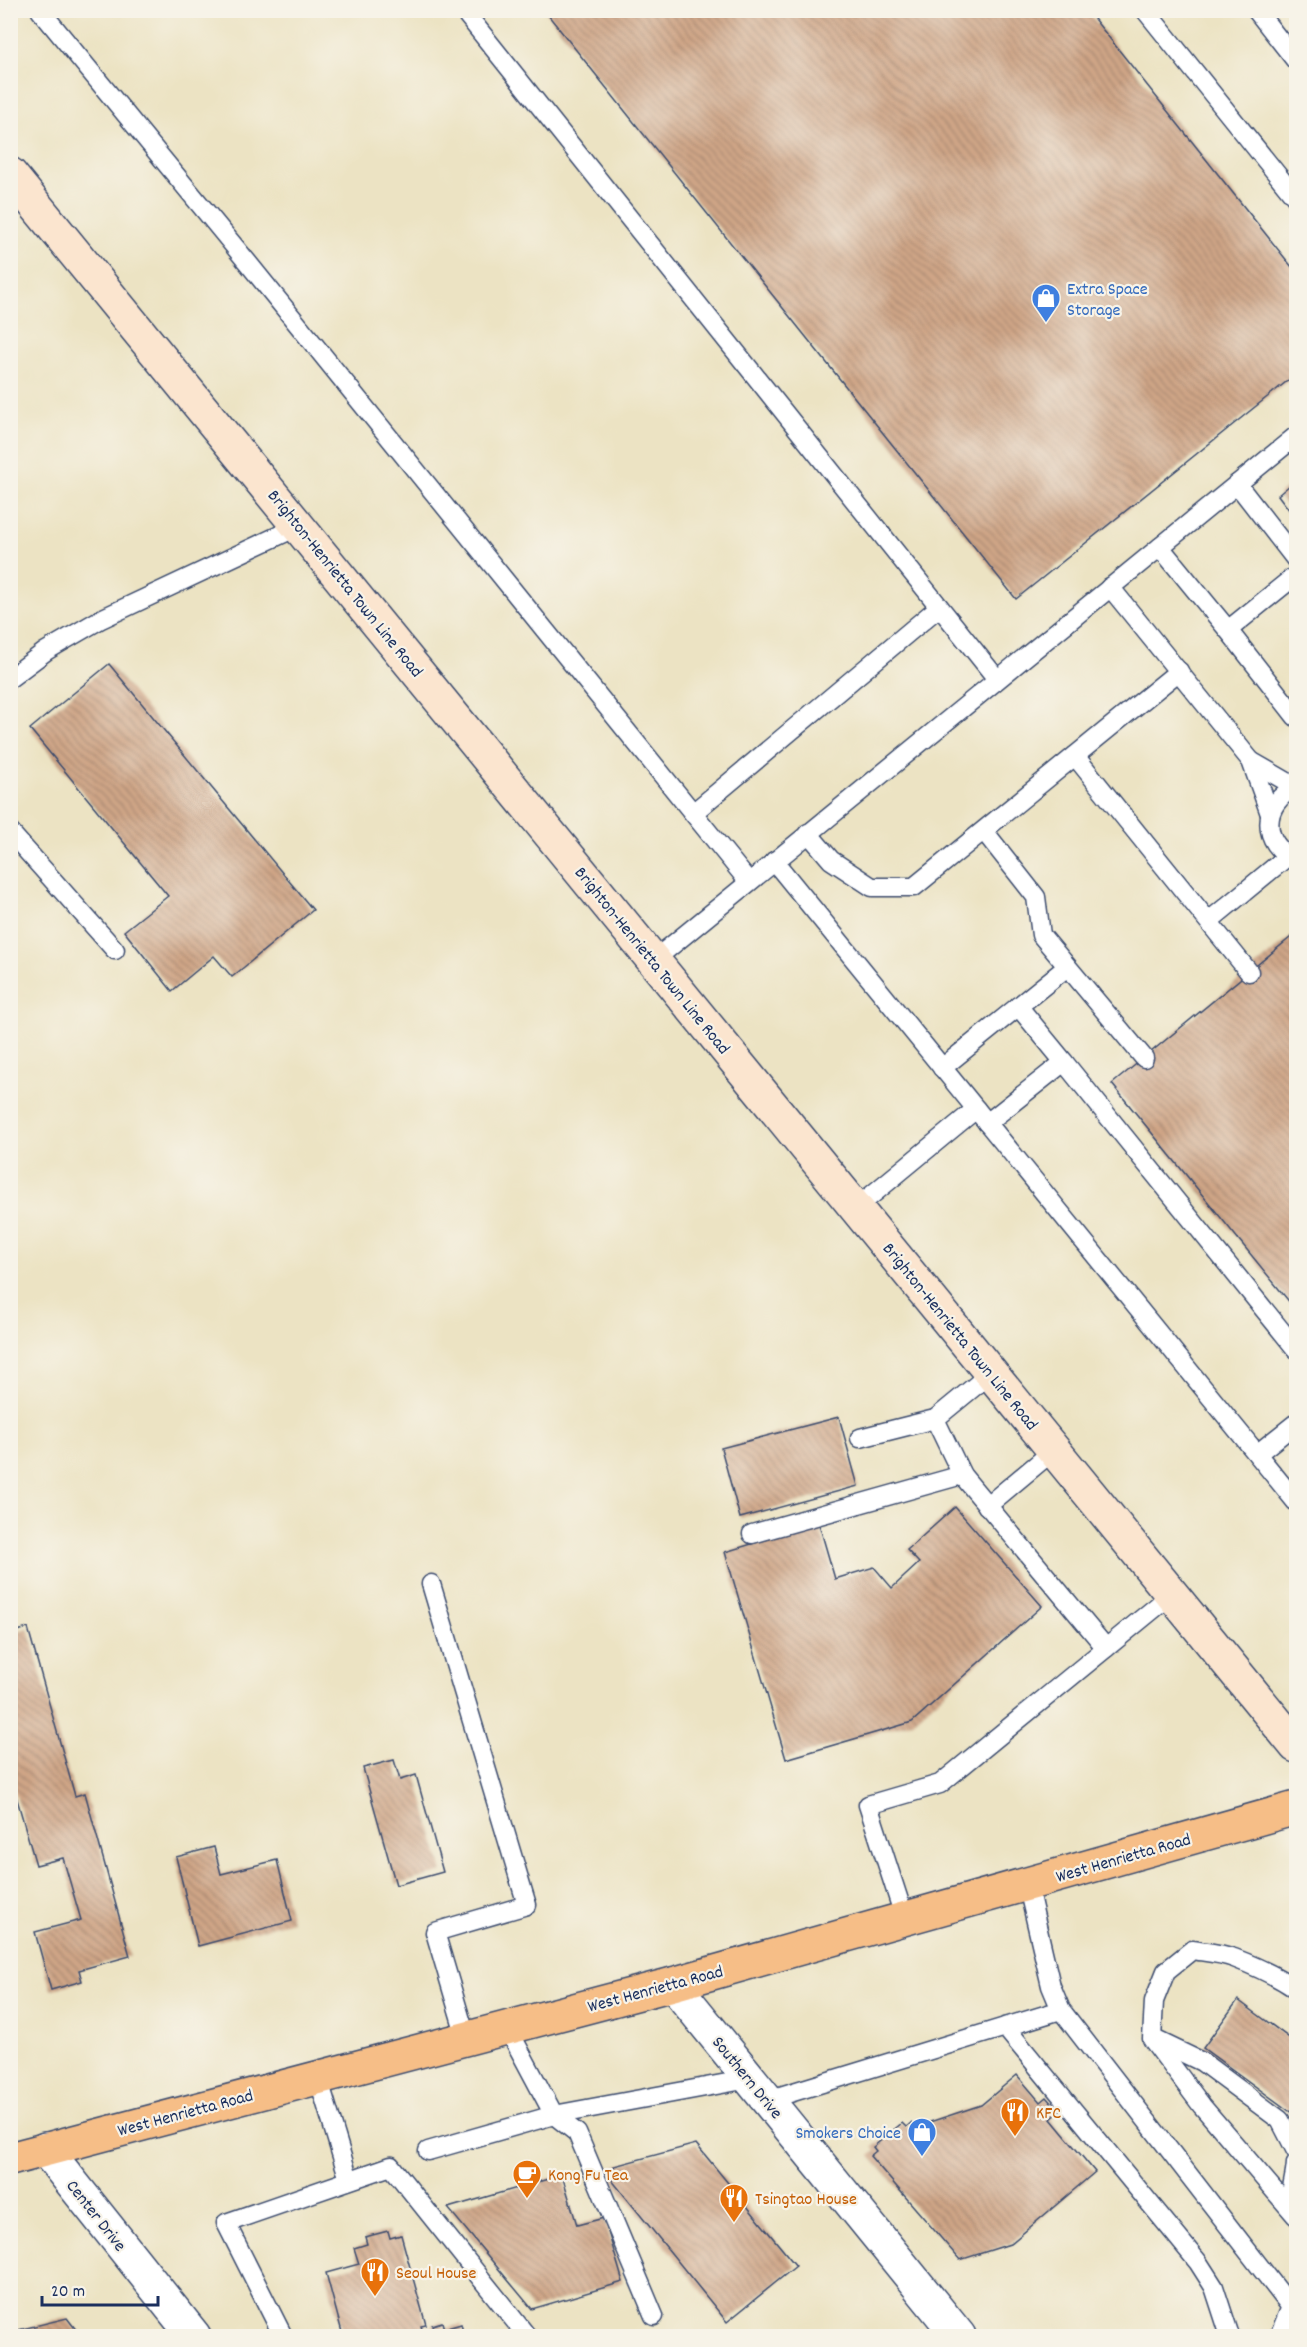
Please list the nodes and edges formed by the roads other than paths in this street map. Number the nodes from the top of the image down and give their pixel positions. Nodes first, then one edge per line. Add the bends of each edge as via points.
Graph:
1 (40, 10) edge
2 (463, 10) edge
3 (1145, 10) edge
4 (1256, 10) edge
5 (1296, 61) edge
6 (13, 182) edge
7 (1296, 198) edge
8 (1296, 436) edge
9 (1237, 484) junction
10 (299, 526) junction
11 (1160, 547) junction
12 (1296, 560) edge
13 (1296, 575) edge
14 (1110, 587) junction
15 (939, 607) junction
16 (1228, 630) junction
17 (1179, 671) junction
18 (10, 678) edge
19 (997, 679) junction
20 (1296, 717) edge
21 (1075, 756) junction
22 (1251, 761) junction
23 (1296, 787) edge
24 (693, 813) junction
25 (1270, 814) junction
26 (984, 831) junction
27 (10, 832) edge
28 (808, 832) junction
29 (1292, 858) edge
30 (774, 861) junction
31 (748, 882) junction
32 (1209, 921) junction
33 (115, 950) dead end
34 (654, 960) junction
35 (1067, 967) junction
36 (1249, 972) dead end
37 (1018, 1006) junction
38 (1144, 1058) dead end
39 (1065, 1062) junction
40 (942, 1068) junction
41 (982, 1116) junction
42 (856, 1208) junction
43 (1296, 1349) edge
44 (992, 1373) junction
45 (935, 1419) junction
46 (1296, 1423) edge
47 (860, 1438) dead end
48 (1054, 1450) junction
49 (1257, 1454) junction
50 (962, 1475) junction
51 (1296, 1502) edge
52 (987, 1506) junction
53 (752, 1534) dead end
54 (431, 1584) dead end
55 (1172, 1594) junction
56 (1106, 1648) junction
57 (1296, 1746) edge
58 (1296, 1808) edge
59 (1027, 1883) junction
60 (905, 1919) junction
61 (673, 1984) junction
62 (1296, 1989) edge
63 (1061, 2010) junction
64 (507, 2027) junction
65 (1005, 2028) junction
66 (466, 2037) junction
67 (1152, 2039) junction
68 (318, 2077) junction
69 (758, 2089) junction
70 (554, 2115) junction
71 (45, 2149) junction
72 (428, 2151) dead end
73 (1296, 2151) edge
74 (10, 2159) edge
75 (1296, 2163) edge
76 (349, 2180) junction
77 (1293, 2212) edge
78 (1294, 2304) edge
79 (654, 2316) dead end
80 (194, 2337) edge
81 (283, 2337) edge
82 (527, 2337) edge
83 (959, 2337) edge
84 (1230, 2337) edge
85 (1279, 2337) edge

1 - 24 lane
2 - 15 lane
3 - 7 lane
4 - 5 lane
6 - 10 street, Brighton-Henrietta Town Line Road
8 - 9 lane
9 - 11 lane
9 - 12 lane
10 - 18 lane via 101,619 46,651
10 - 34 street, Brighton-Henrietta Town Line Road
11 - 14 lane
11 - 16 lane
13 - 16 lane
14 - 17 lane
14 - 19 lane
15 - 19 lane
15 - 24 lane
16 - 20 lane
17 - 21 lane
17 - 22 lane
19 - 28 lane
21 - 26 lane
21 - 32 lane
22 - 23 lane
22 - 25 lane
23 - 25 lane via 1284,793
24 - 31 lane
25 - 29 lane via 1272,838
26 - 28 lane via 914,887 872,887 831,860
26 - 35 lane via 1036,897 1041,935
27 - 33 lane
28 - 30 lane
29 - 32 lane
30 - 31 lane
30 - 40 lane
31 - 34 lane
32 - 36 lane
34 - 42 street, Brighton-Henrietta Town Line Road
35 - 37 lane
35 - 38 lane
37 - 39 lane
37 - 40 lane
39 - 41 lane
39 - 43 lane
40 - 41 lane
41 - 42 lane
41 - 49 lane
42 - 44 street, Brighton-Henrietta Town Line Road
44 - 45 lane
44 - 48 street, Brighton-Henrietta Town Line Road
45 - 47 lane
45 - 50 lane
46 - 49 lane
48 - 52 lane
48 - 55 street, Brighton-Henrietta Town Line Road
49 - 51 lane
50 - 52 lane
50 - 53 lane
52 - 56 lane
54 - 66 lane via 527,1905 435,1932
55 - 56 lane
55 - 57 street, Brighton-Henrietta Town Line Road
56 - 60 lane via 940,1784 868,1805
58 - 59 main road, West Henrietta Road
59 - 60 main road, West Henrietta Road
59 - 63 lane via 1051,1986
60 - 61 main road, West Henrietta Road
61 - 64 main road, West Henrietta Road
61 - 69 street, Southern Drive
62 - 67 lane via 1277,1976 1232,1957 1192,1950 1167,1971 1154,2001
63 - 65 lane
63 - 78 lane
64 - 66 main road, West Henrietta Road
64 - 70 lane
65 - 69 lane
65 - 84 lane via 1198,2262 1214,2287
66 - 68 main road, West Henrietta Road
67 - 73 lane via 1202,2062 1280,2120
67 - 77 lane via 1202,2106
68 - 71 main road, West Henrietta Road
68 - 76 lane
69 - 70 lane
69 - 83 street, Southern Drive
70 - 72 lane
70 - 79 lane via 577,2133
71 - 74 main road, West Henrietta Road
71 - 80 street, Center Drive
75 - 77 lane via 1290,2190
76 - 81 lane via 226,2223
76 - 82 lane via 391,2166
78 - 85 lane

